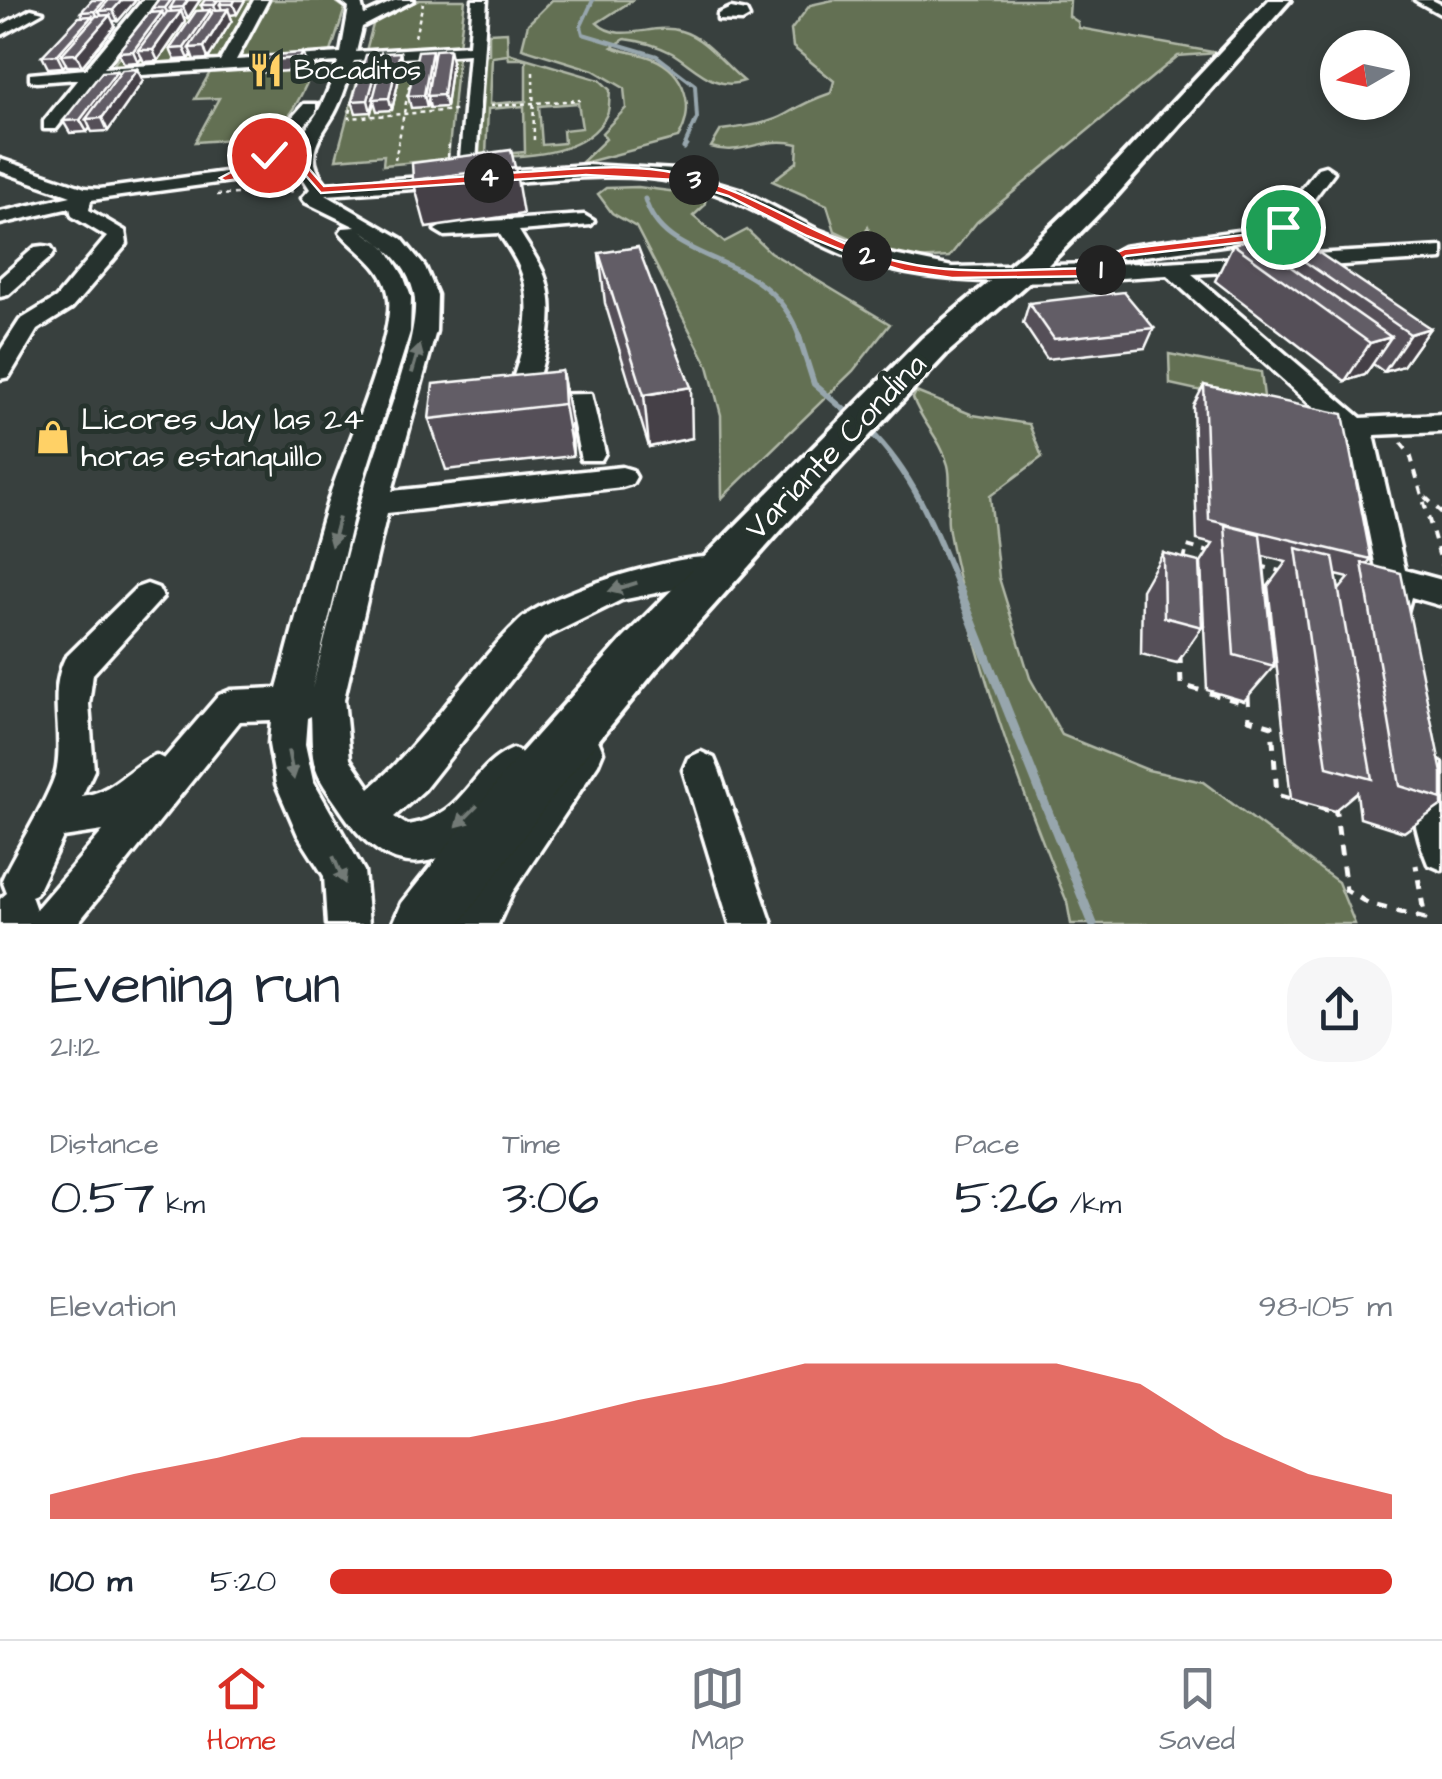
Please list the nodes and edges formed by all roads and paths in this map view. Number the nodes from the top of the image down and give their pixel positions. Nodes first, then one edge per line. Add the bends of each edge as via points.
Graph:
1 (150, 0) edge
2 (261, 0) edge
3 (333, 0) edge
4 (346, 0) edge
5 (407, 0) edge
6 (424, 0) edge
7 (480, 0) edge
8 (711, 0) edge
9 (1422, 0) edge
10 (1274, 3) edge
11 (36, 12) dead end
12 (1442, 12) edge
13 (726, 13) dead end
14 (356, 24) junction
15 (0, 32) edge
16 (413, 47) dead end
17 (477, 52) junction
18 (337, 58) junction
19 (414, 62) edge
20 (226, 64) junction
21 (533, 72) dead end
22 (92, 73) junction
23 (36, 77) dead end
24 (354, 100) edge
25 (580, 100) dead end
26 (533, 103) junction
27 (472, 108) junction
28 (404, 114) junction
29 (50, 125) dead end
30 (449, 142) dead end
31 (534, 143) dead end
32 (448, 158) edge
33 (469, 158) edge
34 (395, 160) dead end
35 (0, 165) edge
36 (304, 166) junction
37 (1325, 172) dead end
38 (225, 178) junction
39 (321, 190) junction
40 (82, 197) junction
41 (0, 206) edge
42 (43, 207) junction
43 (338, 209) junction
44 (0, 218) edge
45 (584, 221) dead end
46 (506, 225) junction
47 (444, 230) dead end
48 (43, 252) dead end
49 (1442, 253) edge
50 (1172, 268) junction
51 (1099, 272) junction
52 (1015, 275) junction
53 (0, 290) edge
54 (0, 324) edge
55 (28, 325) junction
56 (0, 371) edge
57 (432, 414) edge
58 (399, 416) junction
59 (1442, 423) edge
60 (1355, 427) junction
61 (590, 453) dead end
62 (622, 477) dead end
63 (376, 504) junction
64 (1442, 513) edge
65 (1223, 556) edge
66 (1184, 564) edge
67 (1257, 565) edge
68 (1442, 565) edge
69 (719, 569) junction
70 (1290, 574) dead end
71 (1391, 579) junction
72 (1442, 593) edge
73 (147, 597) dead end
74 (1402, 637) edge
75 (1180, 650) edge
76 (639, 655) junction
77 (1247, 686) edge
78 (308, 702) junction
79 (1248, 704) junction
80 (1420, 734) edge
81 (700, 770) dead end
82 (172, 774) junction
83 (1334, 794) edge
84 (1336, 813) junction
85 (366, 816) junction
86 (54, 819) junction
87 (1429, 856) edge
88 (25, 910) edge
89 (348, 924) edge
90 (423, 924) edge
91 (476, 924) edge
92 (751, 924) edge

1 - 22 street
2 - 20 street
3 - 18 street via 346,13
4 - 14 street via 356,6
5 - 14 street
6 - 16 path
7 - 17 street
8 - 13 street
9 - 12 street
10 - 52 highway, Variante Condina via 1105,191
11 - 15 street
14 - 18 street
17 - 18 street
17 - 27 street
18 - 20 street
18 - 36 street via 327,112 308,135
18 - 38 street via 290,136 253,167
19 - 28 path
20 - 22 street
21 - 26 path
22 - 23 street
22 - 29 street
24 - 28 path via 349,118
25 - 26 path
26 - 27 path
26 - 31 path
27 - 28 path
27 - 33 street
28 - 34 path
30 - 32 path
35 - 40 street
36 - 38 street
36 - 39 street
37 - 51 street via 1283,227 1271,233 1124,253
38 - 40 street
39 - 43 street via 312,198
39 - 52 street via 586,171 659,174 713,186 889,264
40 - 42 street
40 - 55 street via 78,212 112,229 117,244 64,303
41 - 42 street
42 - 44 street
58 -> 43 street via 424,331 426,295 394,242
43 -> 78 street via 340,223 378,253 392,275 400,298 398,332 343,500
45 - 46 street
46 - 47 street
46 - 61 street via 536,290 536,334 507,406 582,400
48 - 53 street
49 - 50 street
50 - 51 street
50 - 60 street
51 - 52 street
52 - 69 highway, Variante Condina via 934,346
54 - 55 street
55 - 56 street
57 - 58 street
58 - 63 street
59 - 60 street
60 - 71 street via 1363,439
62 - 63 street
63 - 78 street
64 - 68 path via 1422,494
65 - 66 path via 1187,546
67 - 70 path
69 - 76 highway, Variante Condina
69 -> 85 street via 613,589 533,628 411,777
71 - 72 street
71 - 74 street
73 - 86 street via 78,668 72,704 76,770
75 - 79 path via 1181,685
76 -> 85 street via 568,707 460,825 438,840 404,846
76 - 90 highway, Variante Condina
76 - 91 street via 604,724 498,879
77 - 79 path
78 - 82 street via 232,706
78 - 85 street via 332,764
78 -> 89 street via 287,744 294,784 344,871
79 - 84 path via 1249,718 1272,726 1277,795
80 - 87 street
81 - 92 street
82 - 86 street via 156,773 106,814
82 - 88 street
83 - 84 path
84 - 87 path via 1346,890 1370,904 1426,920
86 - 88 street

